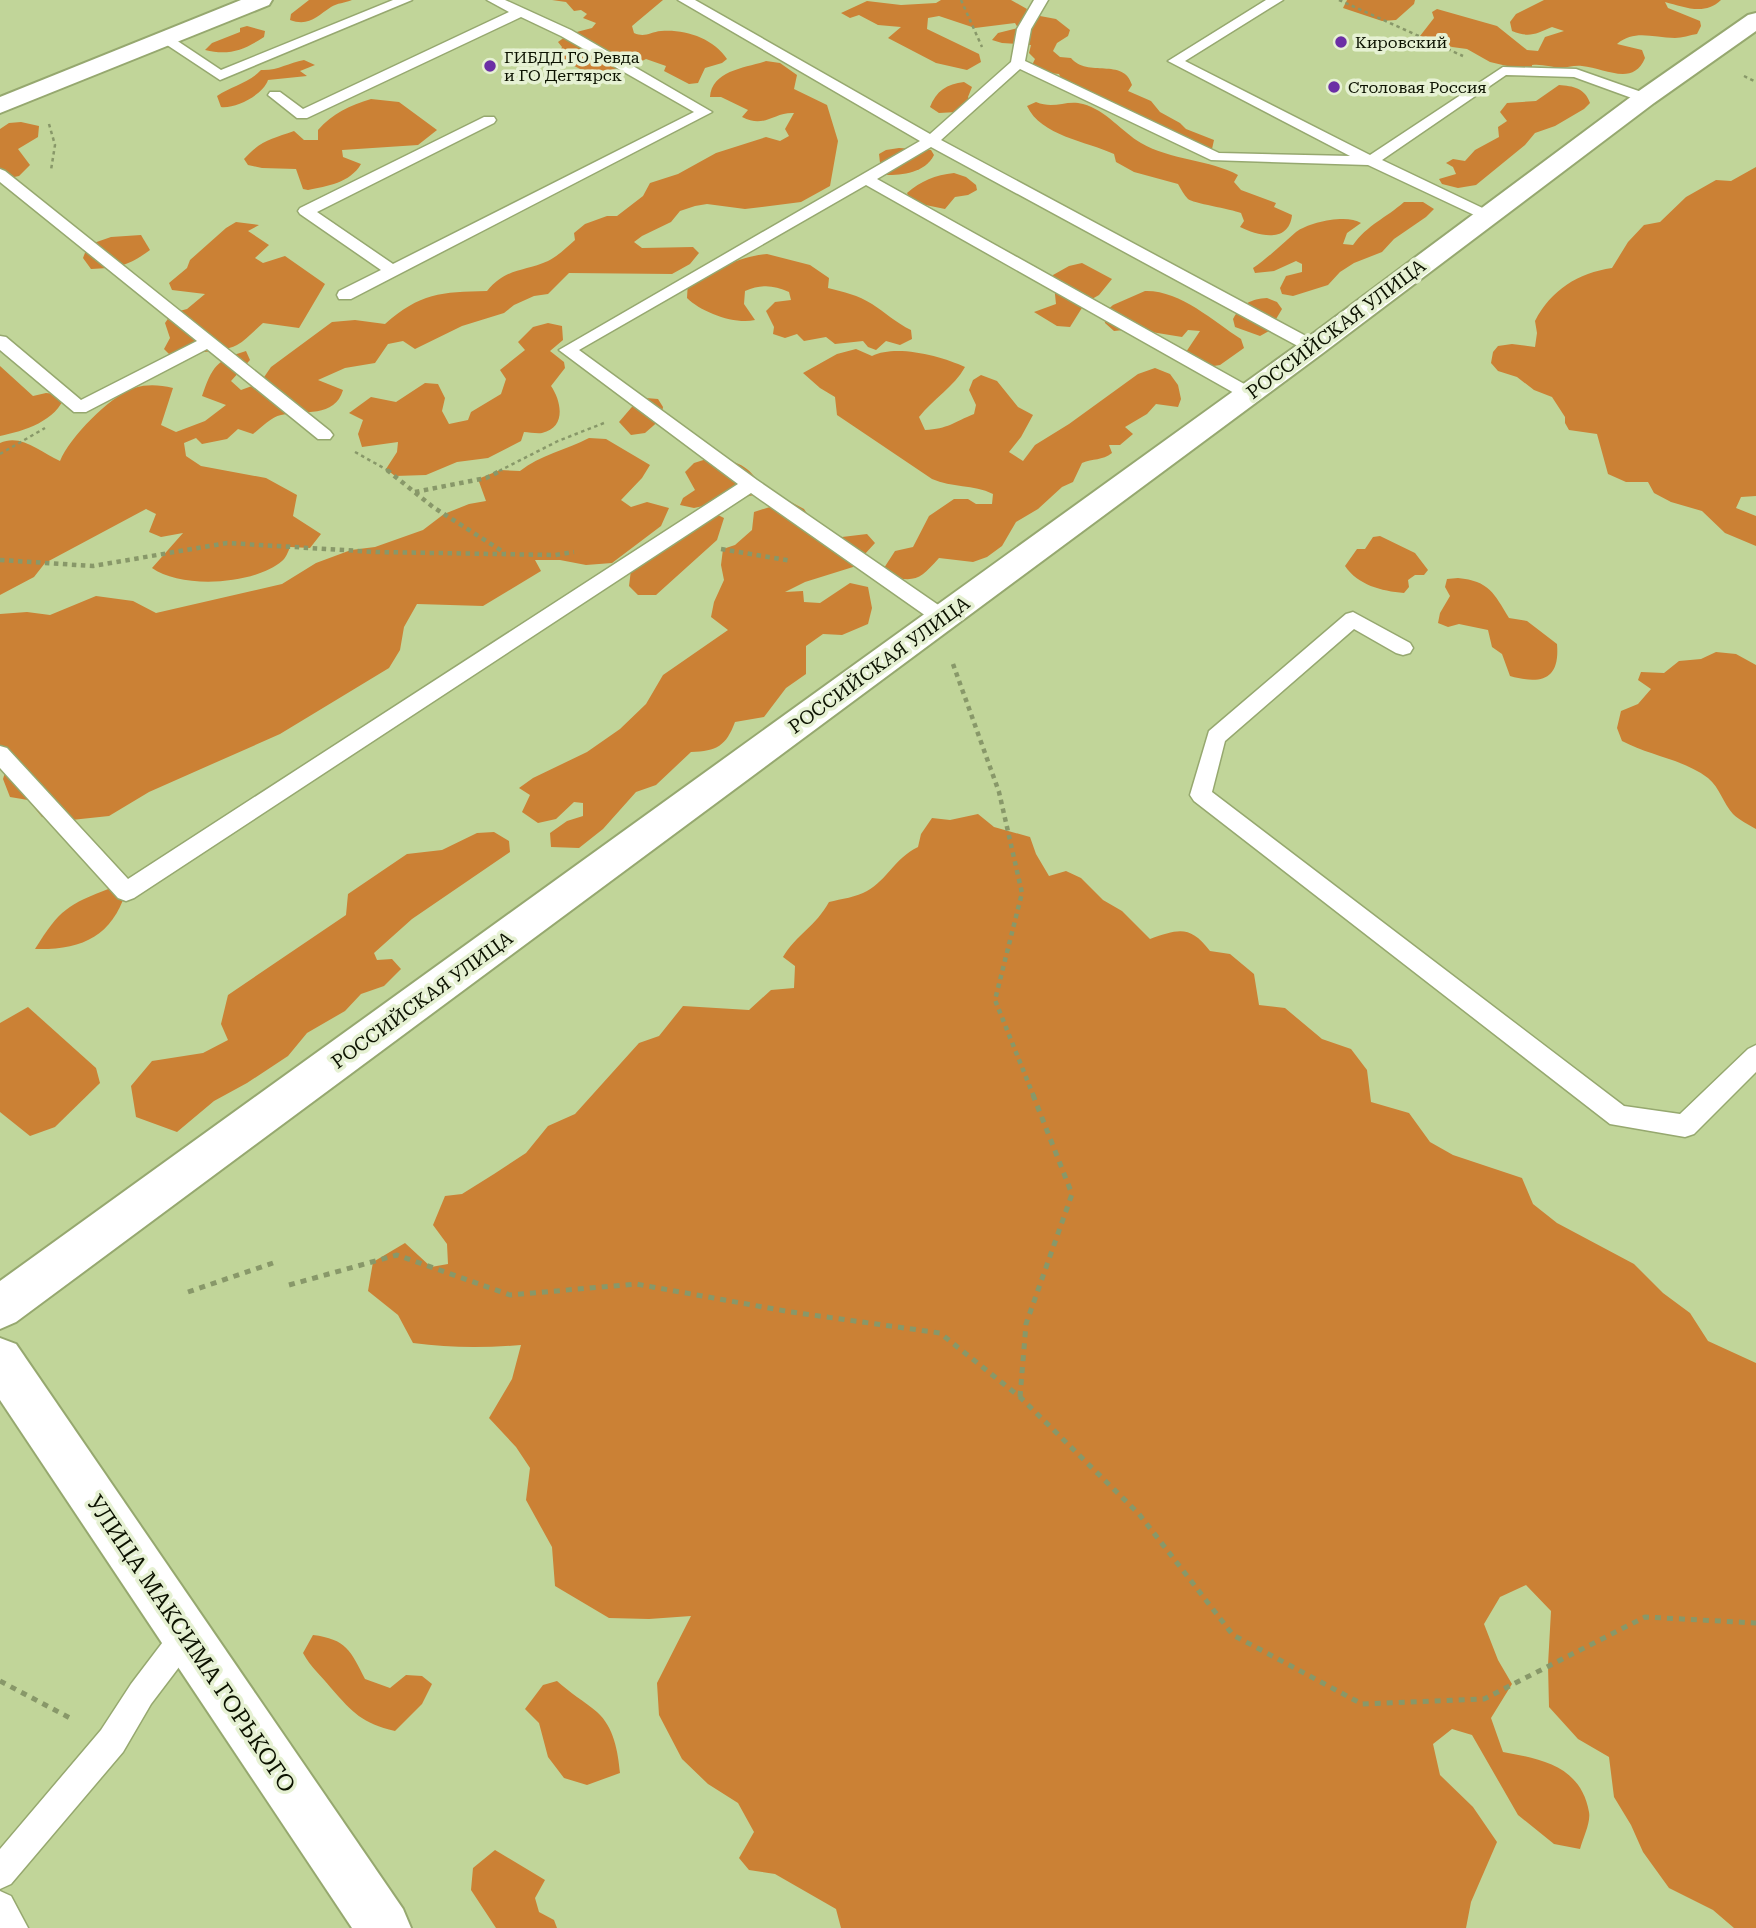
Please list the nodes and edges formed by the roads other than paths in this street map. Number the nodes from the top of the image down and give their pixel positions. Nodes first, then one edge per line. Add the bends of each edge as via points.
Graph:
1 (405, 0) edge
2 (494, 0) edge
3 (685, 0) edge
4 (1041, 0) edge
5 (1276, 0) edge
6 (243, 3) edge
7 (521, 12) junction
8 (1752, 26) edge
9 (165, 39) junction
10 (1018, 63) junction
11 (275, 95) dead end
12 (1646, 98) junction
13 (0, 106) edge
14 (489, 120) dead end
15 (931, 141) junction
16 (1371, 161) junction
17 (0, 174) edge
18 (866, 179) junction
19 (1487, 216) junction
20 (392, 271) junction
21 (345, 295) dead end
22 (0, 341) edge
23 (208, 342) junction
24 (1313, 347) junction
25 (1249, 394) junction
26 (324, 435) road end
27 (751, 484) junction
28 (943, 618) junction
29 (1404, 648) dead end
30 (0, 754) edge
31 (1756, 1056) edge
32 (0, 1307) edge
33 (0, 1360) edge
34 (185, 1636) junction
35 (0, 1874) edge
36 (0, 1907) edge
37 (12, 1928) edge
38 (384, 1928) edge

1 - 9 lane via 220,76
2 - 7 lane
3 - 15 lane
4 - 10 lane via 1024,29
5 - 16 lane via 1175,61
6 - 9 main road
7 - 11 lane via 302,115
7 - 20 lane via 705,112
8 - 12 main road, РОССИЙСКАЯ УЛИЦА
9 - 13 main road
10 - 15 lane
10 - 16 lane via 1216,157
12 - 16 lane via 1576,73 1503,71
12 - 19 main road, РОССИЙСКАЯ УЛИЦА
14 - 20 lane via 306,211
15 - 18 lane
15 - 24 lane
16 - 19 lane
17 - 23 lane
18 - 25 lane
18 - 27 lane via 567,349
19 - 24 main road, РОССИЙСКАЯ УЛИЦА
20 - 21 lane
22 - 23 lane via 80,408
23 - 26 lane
24 - 25 main road, РОССИЙСКАЯ УЛИЦА
25 - 28 main road, РОССИЙСКАЯ УЛИЦА
27 - 28 lane
27 - 30 lane via 126,892
28 - 32 main road, РОССИЙСКАЯ УЛИЦА
29 - 31 lane via 1353,619 1216,737 1201,795 1619,1116 1685,1126
33 - 34 main road, УЛИЦА МАКСИМА ГОРЬКОГО
34 - 35 lane via 112,1741
34 - 38 main road, УЛИЦА МАКСИМА ГОРЬКОГО
36 - 37 lane

